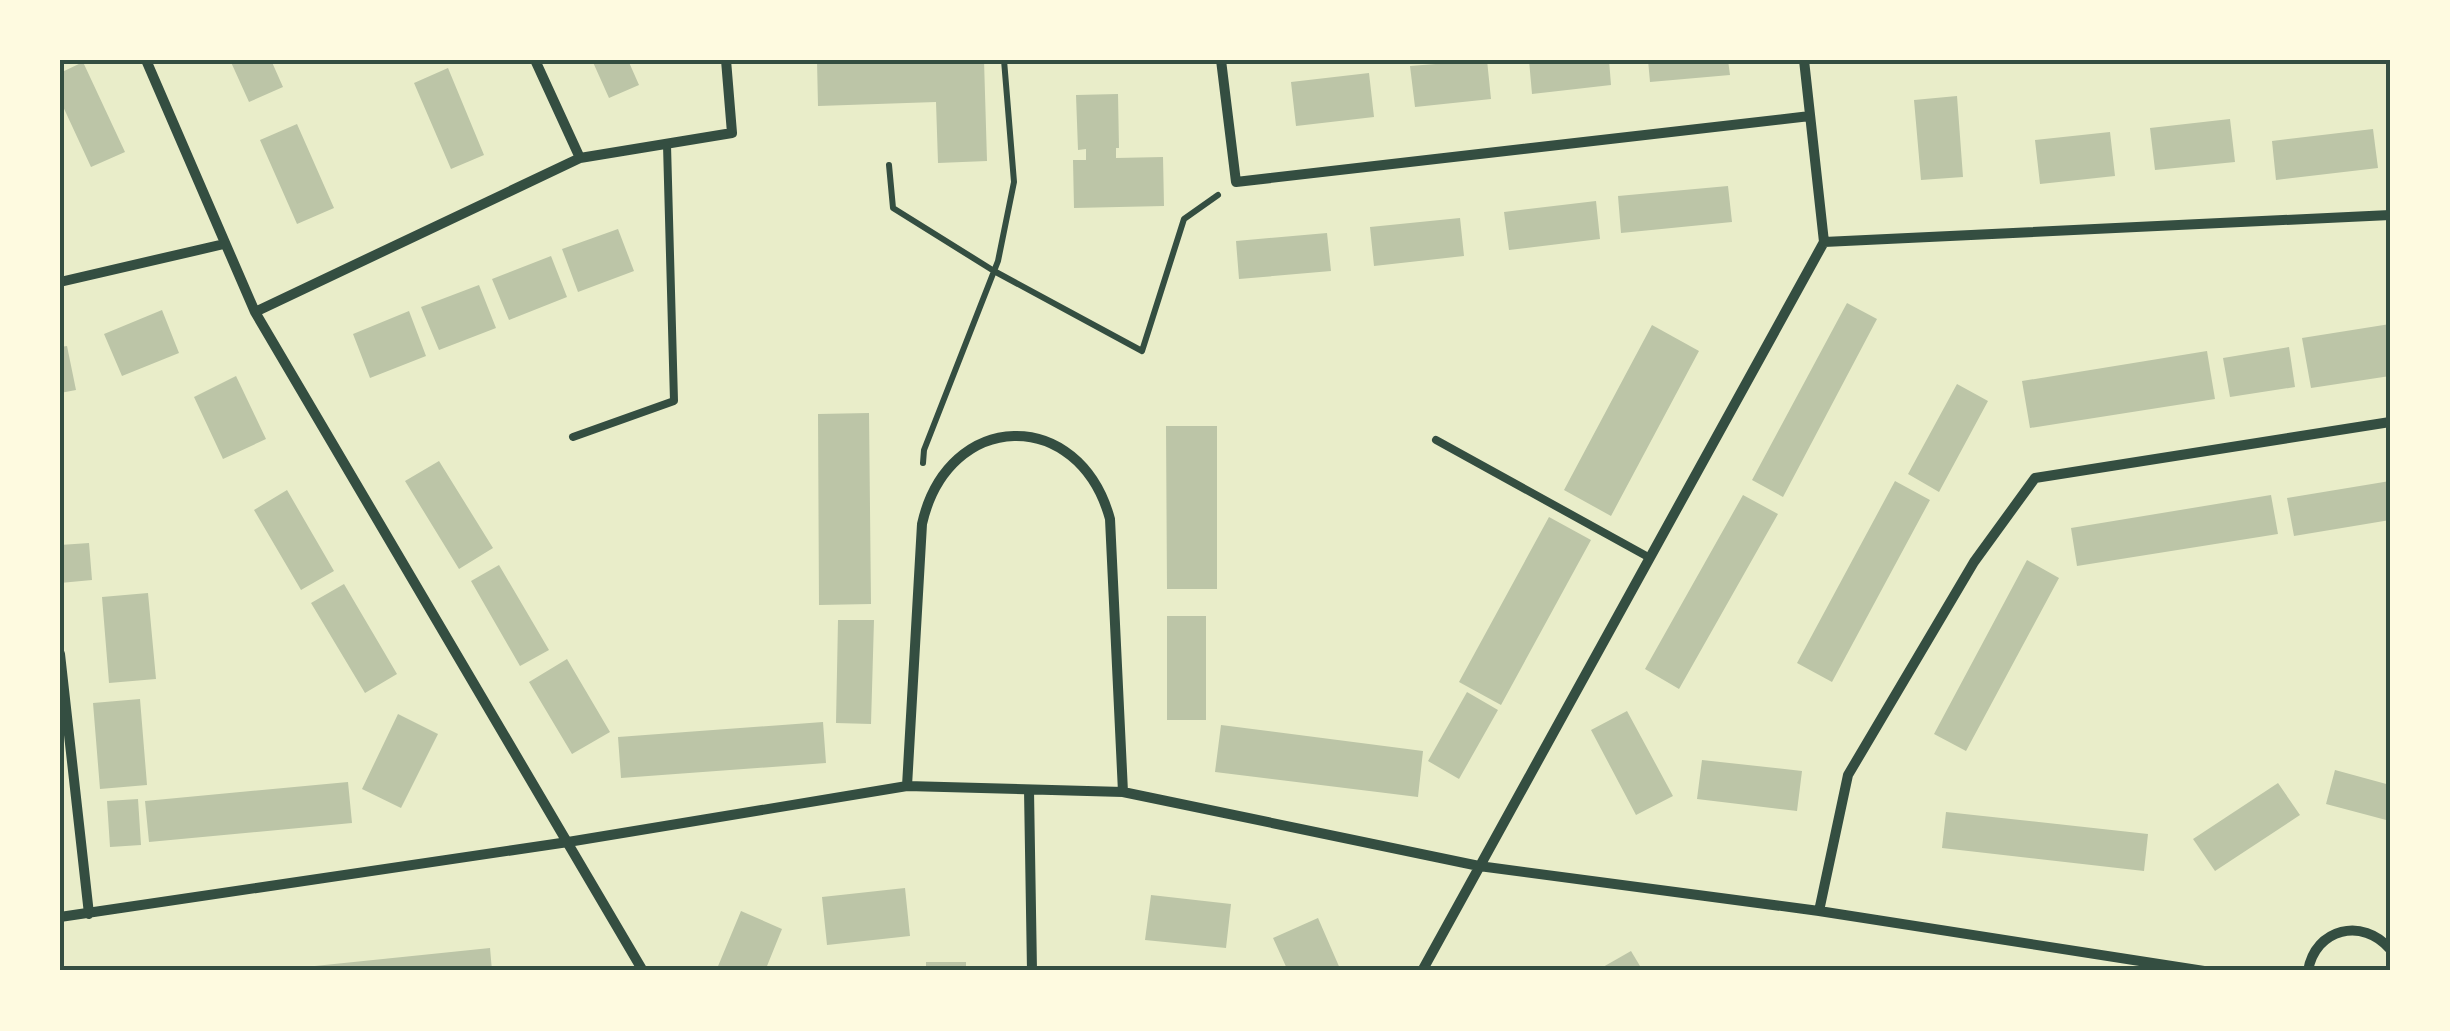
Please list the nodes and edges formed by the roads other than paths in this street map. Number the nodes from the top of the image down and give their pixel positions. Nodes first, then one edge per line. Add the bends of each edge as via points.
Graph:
1 (146, 60) edge
2 (535, 60) edge
3 (726, 60) edge
4 (1221, 60) edge
5 (1804, 60) edge
6 (1810, 116) junction
7 (667, 144) junction
8 (580, 158) junction
9 (2390, 214) edge
10 (1824, 242) junction
11 (224, 244) junction
12 (60, 282) edge
13 (256, 312) junction
14 (2390, 422) edge
15 (573, 436) dead end
16 (1436, 440) dead end
17 (1650, 558) junction
18 (60, 654) edge
19 (73, 782) junction
20 (60, 783) edge
21 (907, 786) junction
22 (1029, 790) junction
23 (1123, 792) junction
24 (568, 842) junction
25 (1478, 866) junction
26 (1819, 910) junction
27 (90, 914) junction
28 (60, 917) edge
29 (2390, 949) edge
30 (642, 971) edge
31 (1032, 971) edge
32 (1422, 971) edge
33 (2204, 971) edge
34 (2308, 971) edge

1 - 11 street
2 - 8 street
3 - 7 street via 732,133
4 - 6 street via 1236,182
5 - 6 street
6 - 10 street
7 - 8 street
7 - 15 lane via 674,400
8 - 13 street
9 - 10 street
10 - 17 street
11 - 12 street
11 - 13 street
13 - 24 street
14 - 26 street via 2035,478 1974,562 1848,775
16 - 17 lane
17 - 25 street
18 - 19 street
19 - 20 street
19 - 27 street
21 - 22 street
21 - 23 street via 928,497 962,454 1012,436 1063,449 1103,495 1110,519
21 - 24 street
22 - 23 street
22 - 31 street
23 - 25 street
24 - 27 street
24 - 30 street
25 - 26 street
25 - 32 street
26 - 33 street
27 - 28 street
29 - 34 street via 2369,932 2340,931 2317,946

